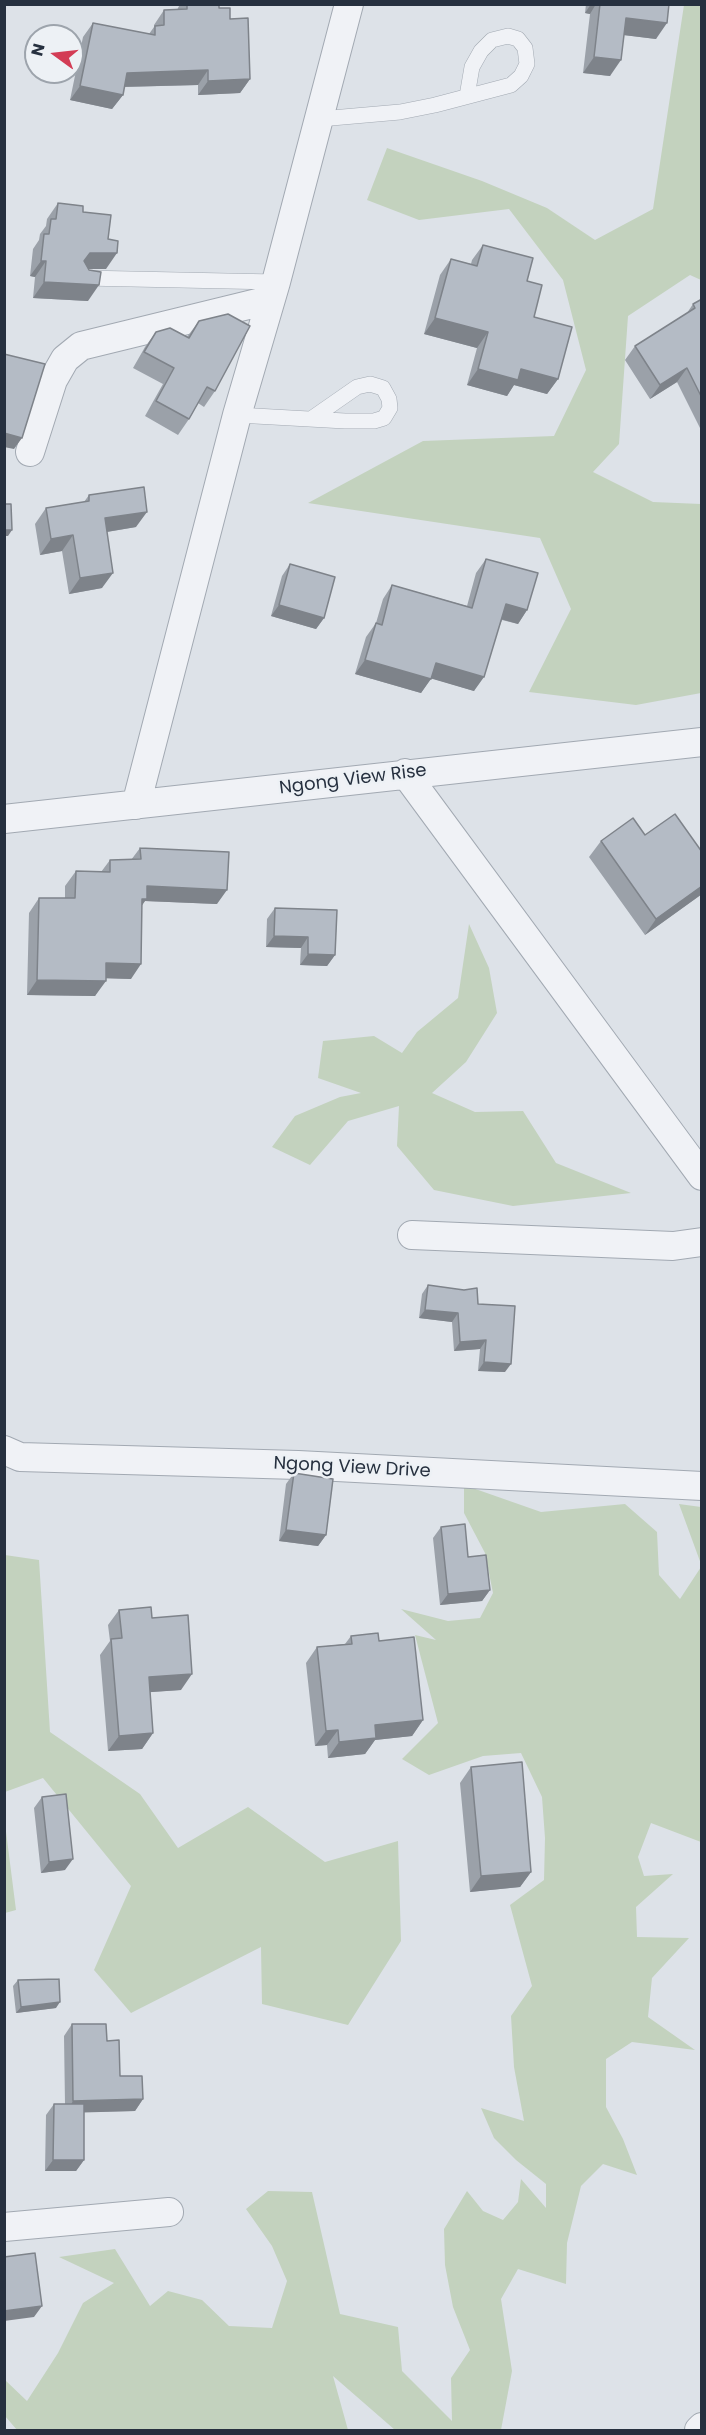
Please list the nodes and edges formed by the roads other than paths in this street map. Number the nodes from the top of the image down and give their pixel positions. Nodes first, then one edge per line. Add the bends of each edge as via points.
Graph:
1 (349, 4) edge
2 (467, 96) junction
3 (320, 119) junction
4 (83, 278) edge
5 (273, 291) junction
6 (237, 415) junction
7 (311, 418) junction
8 (30, 452) dead end
9 (702, 742) edge
10 (405, 773) junction
11 (136, 805) junction
12 (4, 819) edge
13 (702, 1176) edge
14 (412, 1235) dead end
15 (702, 1242) edge
16 (4, 1450) edge
17 (702, 1486) edge
18 (169, 2212) dead end
19 (4, 2227) edge
20 (702, 2427) edge
21 (699, 2430) edge

1 - 3 street
2 - 2 lane via 511,85 521,76 527,64 525,48 518,39 508,36 492,40 481,51 472,67
2 - 3 lane via 400,112
3 - 5 street
4 - 5 lane
5 - 6 street
5 - 8 street via 81,346 65,359 53,380
6 - 7 lane
6 - 11 street
7 - 7 lane via 357,387 370,384 382,388 389,399 390,408 384,418 374,421
9 - 10 street, Ngong View Rise
10 - 11 street, Ngong View Rise
10 - 13 street
11 - 12 street, Ngong View Rise
14 - 15 street via 673,1246
16 - 17 street, Ngong View Drive via 20,1457 298,1464
18 - 19 street
20 - 21 street

